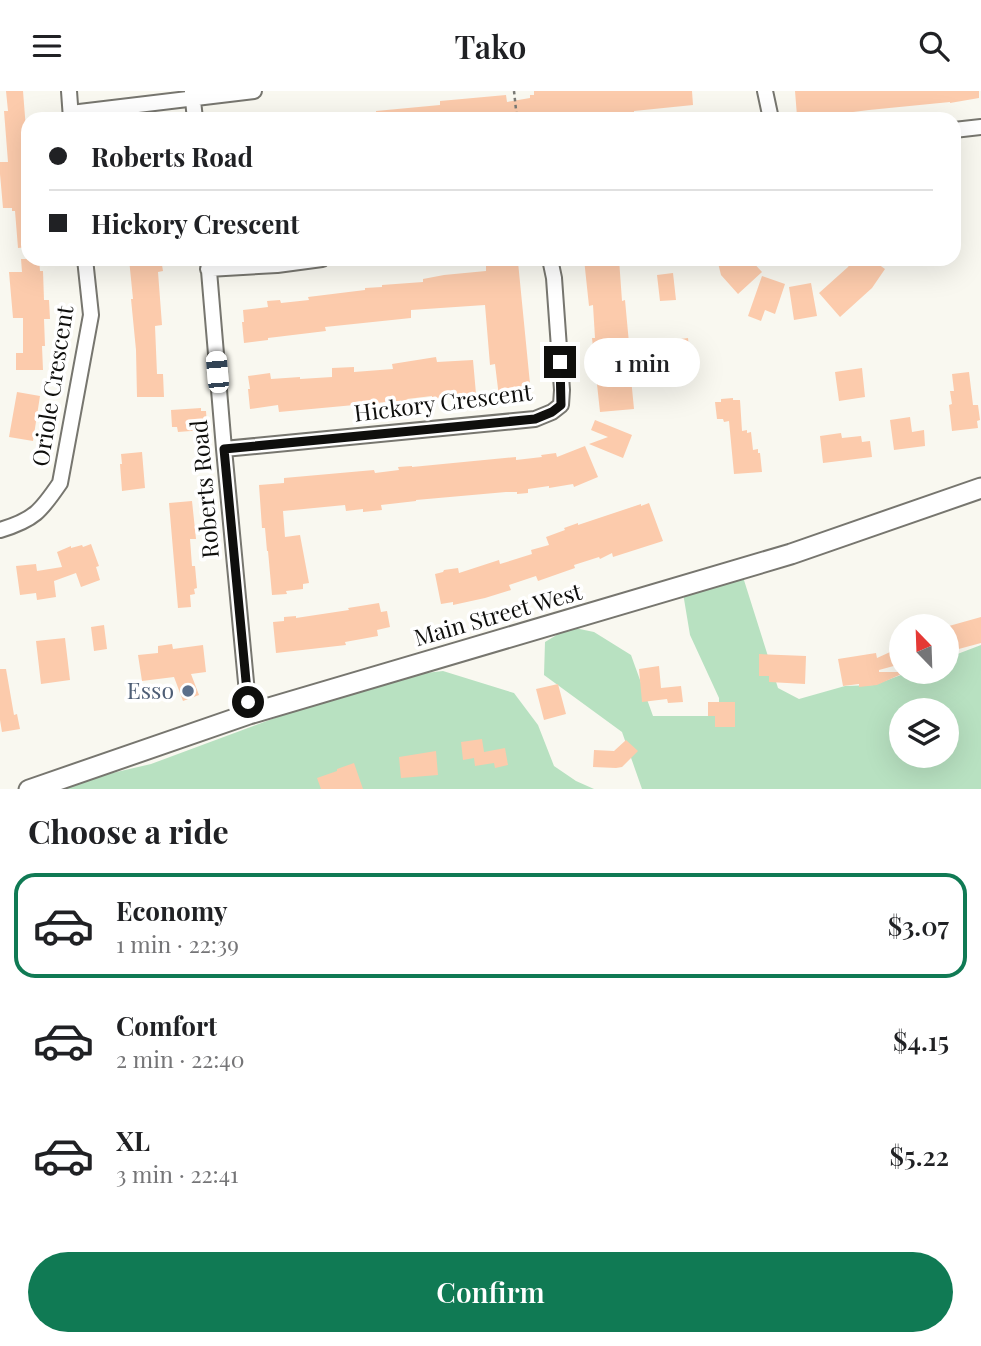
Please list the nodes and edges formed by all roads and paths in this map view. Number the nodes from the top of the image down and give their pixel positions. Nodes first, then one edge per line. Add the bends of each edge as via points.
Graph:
1 (69, 91) edge
2 (254, 91) edge
3 (514, 91) edge
4 (765, 91) edge
5 (192, 94) edge
6 (71, 112) edge
7 (93, 112) edge
8 (194, 112) edge
9 (516, 112) edge
10 (770, 112) edge
11 (981, 127) edge
12 (961, 129) edge
13 (86, 266) edge
14 (208, 266) edge
15 (551, 266) edge
16 (224, 449) junction
17 (981, 488) edge
18 (0, 530) edge
19 (249, 714) junction
20 (29, 789) edge

1 - 6 street
2 - 5 street
3 - 9 path
4 - 10 street
5 - 7 street
5 - 8 street
11 - 12 street
13 - 18 street, Oriole Crescent via 91,315 60,483 27,520
14 - 16 street, Roberts Road
15 - 16 street, Hickory Crescent via 562,390 561,405 552,412 535,419
16 - 19 street, Roberts Road
17 - 19 main road, Main Street West via 791,554
19 - 20 main road, Main Street West

